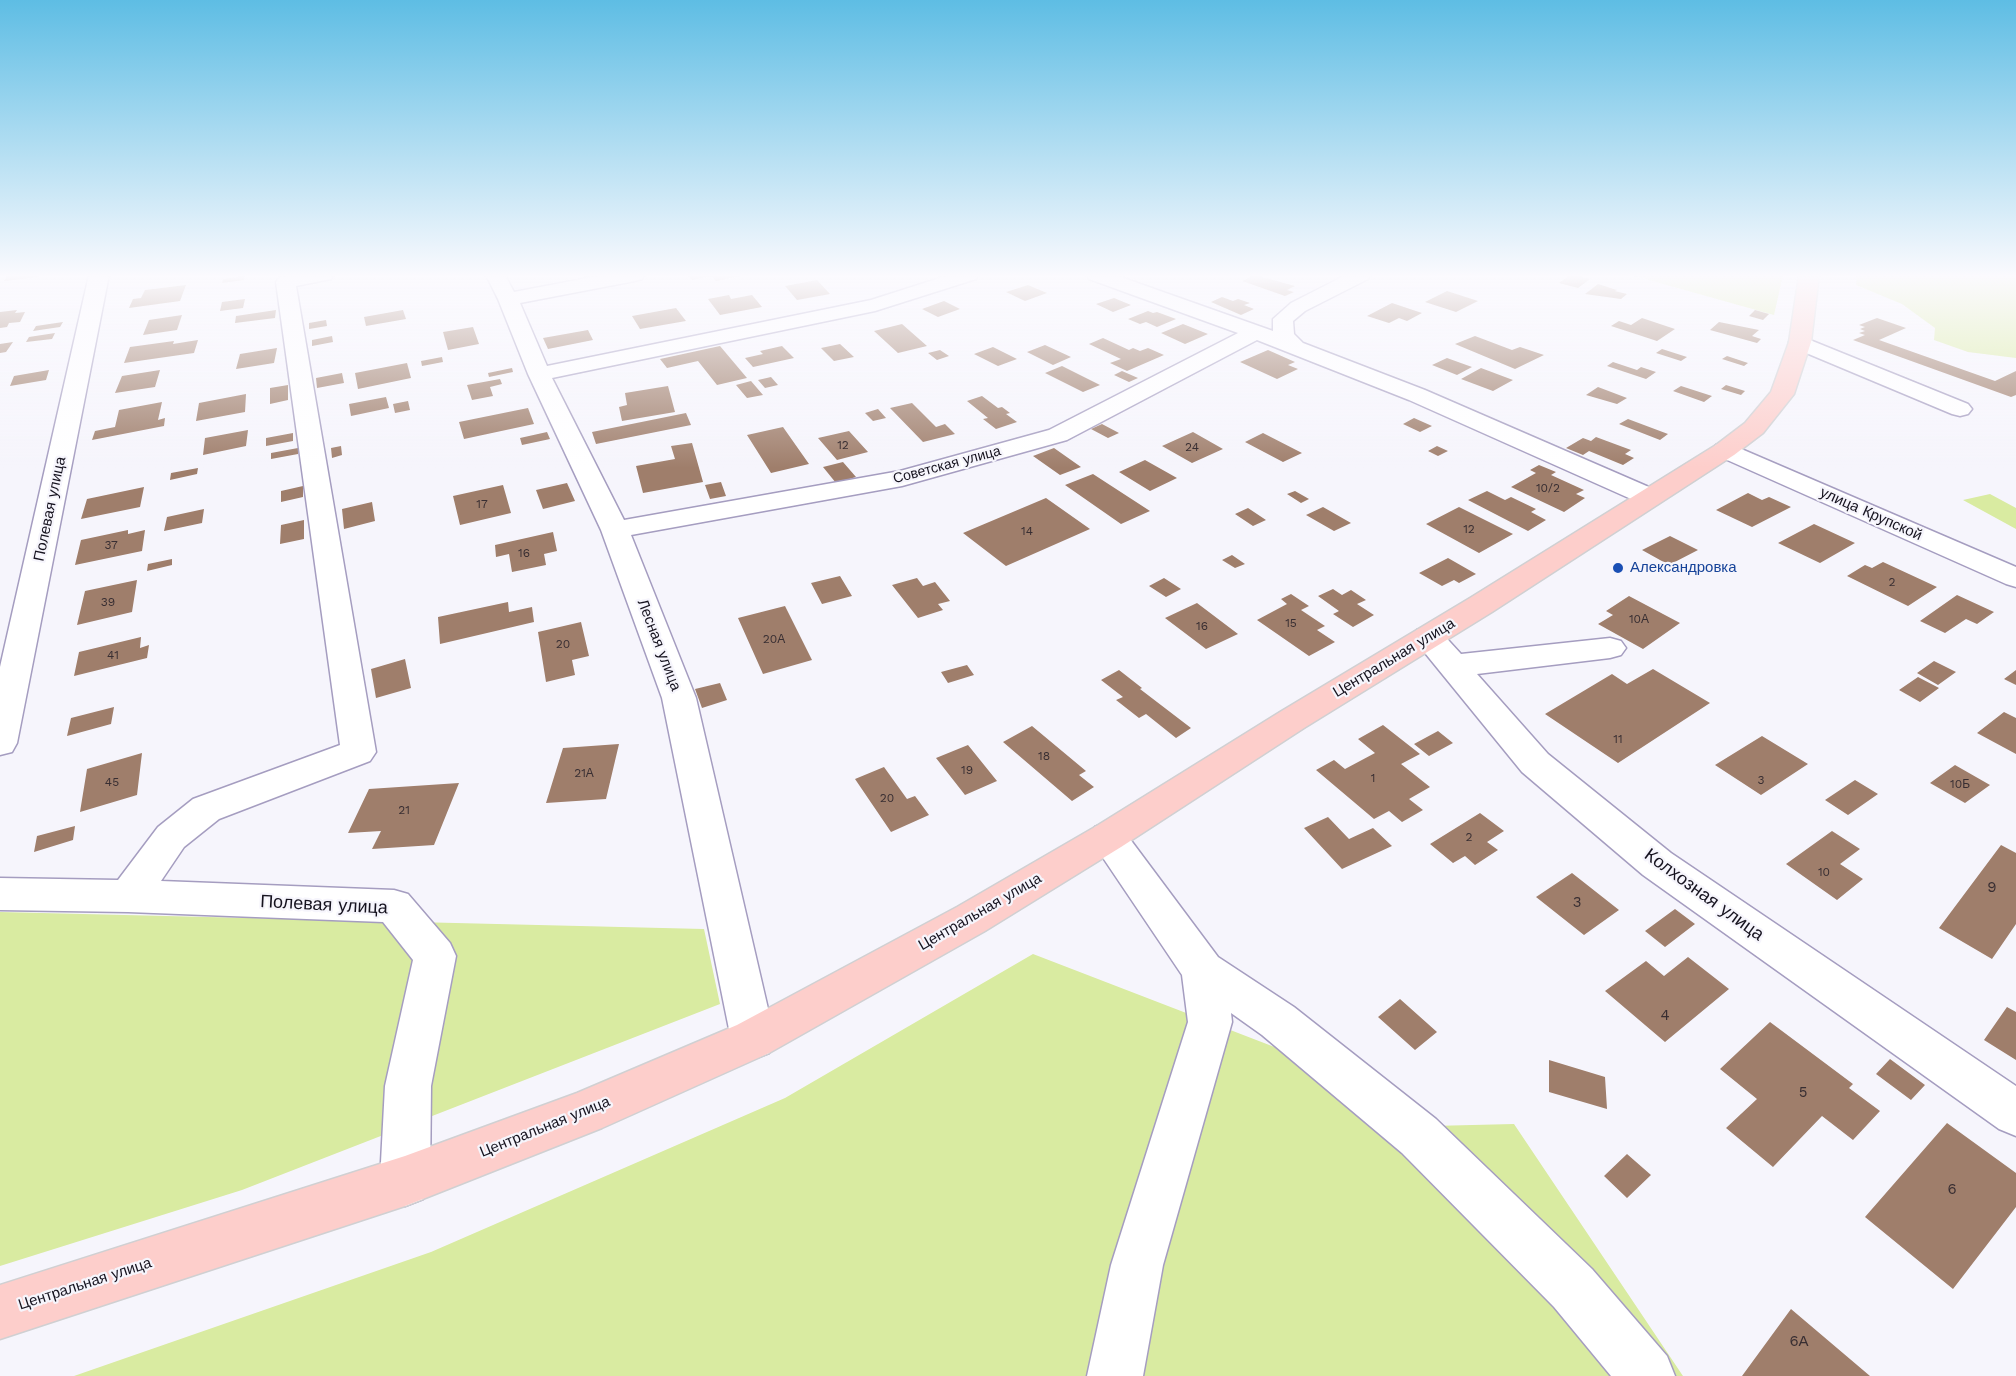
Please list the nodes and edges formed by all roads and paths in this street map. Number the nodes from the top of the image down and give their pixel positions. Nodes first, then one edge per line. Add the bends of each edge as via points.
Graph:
1 (85, 339) edge
2 (295, 339) edge
3 (524, 339) edge
4 (708, 339) edge
5 (1242, 339) edge
6 (1274, 339) edge
7 (1288, 339) edge
8 (1800, 342) joint
9 (1296, 348) junction
10 (539, 374) junction
11 (1960, 408) dead end
12 (1725, 450) junction
13 (1649, 497) junction
14 (615, 530) junction
15 (2016, 578) edge
16 (1610, 648) dead end
17 (1440, 651) junction
18 (0, 743) edge
19 (1108, 837) junction
20 (0, 894) edge
21 (128, 896) junction
22 (1203, 970) junction
23 (753, 1039) junction
24 (2016, 1113) edge
25 (405, 1181) junction
26 (0, 1312) edge
27 (1115, 1376) edge
28 (1647, 1376) edge

1 - 18 street, Полевая улица
2 - 21 street via 358,752 206,809 171,837
3 - 10 street, Лесная улица
4 - 10 street
5 - 14 street, Советская улица via 1058,435 902,478
6 - 9 street
7 - 9 street
8 - 11 street
8 - 12 main road, Центральная улица via 1782,394 1754,428
9 - 13 street via 1417,395
10 - 14 street, Лесная улица
12 - 13 main road, Центральная улица
12 - 15 street, улица Крупской
13 - 17 main road, Центральная улица
14 - 23 street, Лесная улица via 679,698
16 - 17 street
17 - 19 main road, Центральная улица
17 - 24 street, Колхозная улица via 1535,763 1658,864
19 - 22 street
19 - 23 main road, Центральная улица via 971,919
20 - 21 street, Полевая улица
21 - 25 street, Полевая улица via 394,906 435,956 408,1086
22 - 27 street via 1210,1022 1137,1265
22 - 28 street via 1278,1021 1419,1136 1573,1288
23 - 25 main road, Центральная улица via 585,1112
25 - 26 main road, Центральная улица

